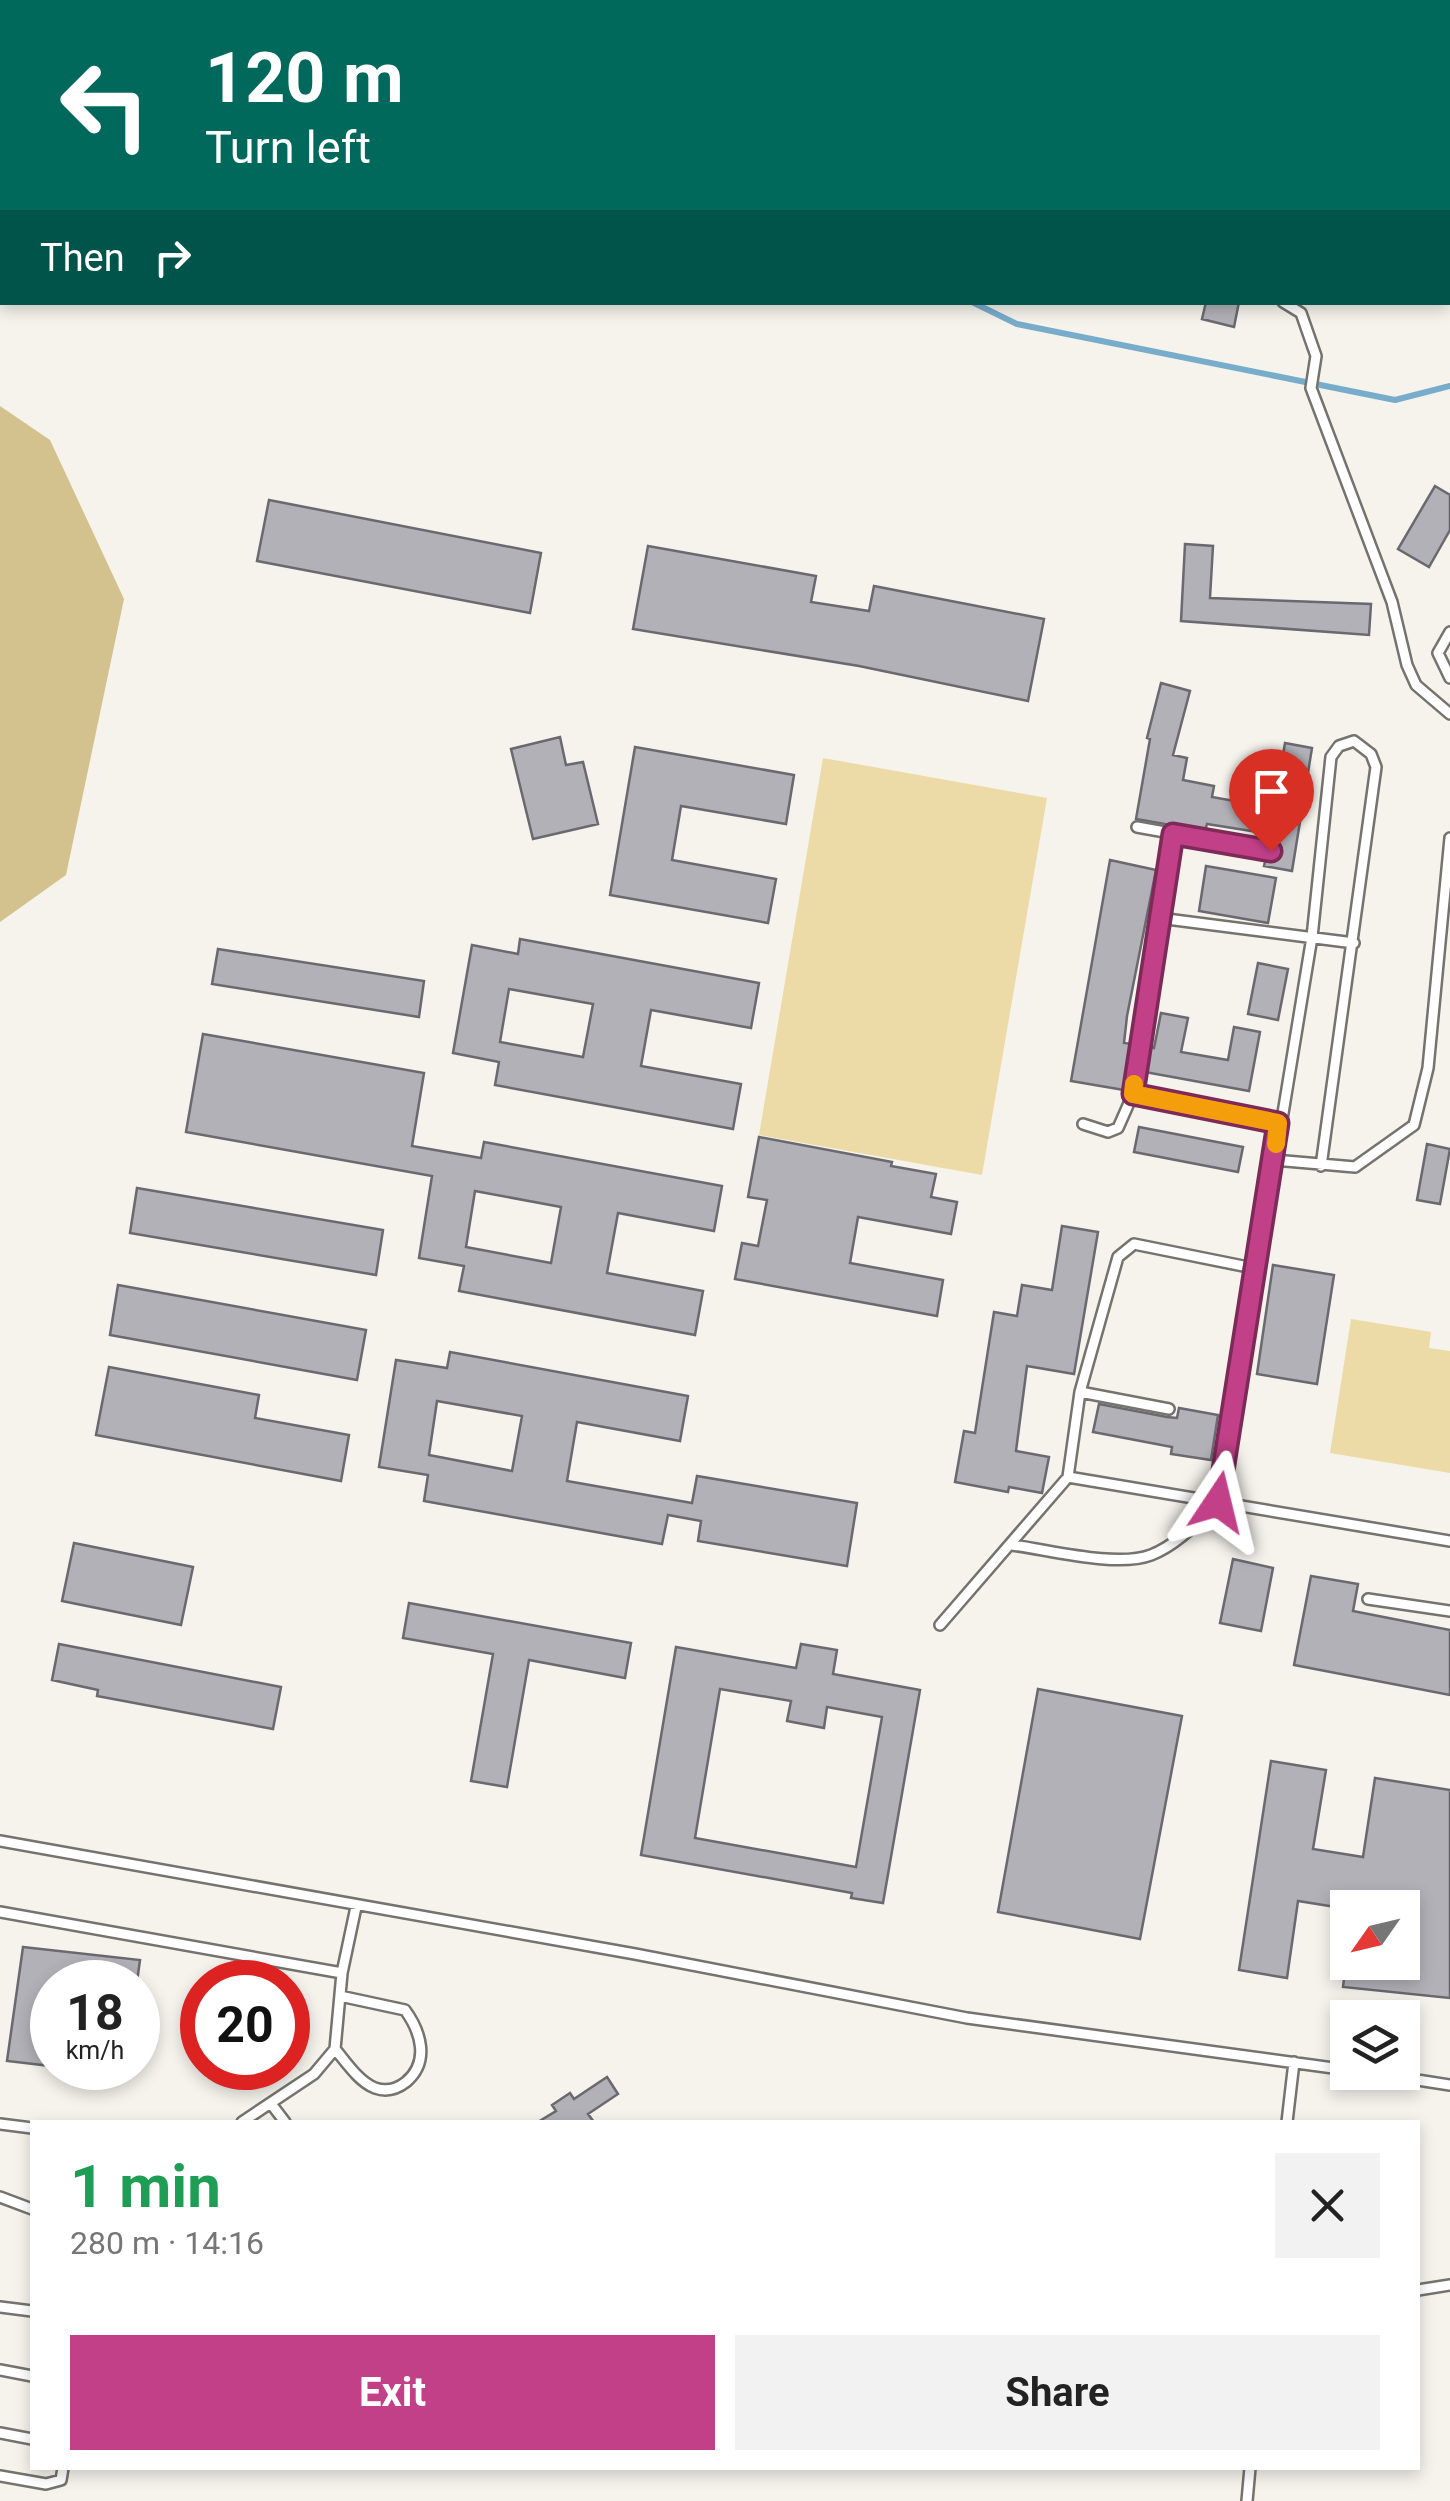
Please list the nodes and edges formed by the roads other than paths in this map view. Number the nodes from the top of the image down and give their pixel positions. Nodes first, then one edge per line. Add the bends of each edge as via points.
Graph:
1 (1287, 305) edge
2 (1450, 632) edge
3 (1450, 678) edge
4 (1450, 714) edge
5 (1138, 827) dead end
6 (1173, 834) junction
7 (1450, 838) edge
8 (1271, 851) dead end
9 (1159, 918) junction
10 (1312, 937) junction
11 (1354, 943) junction
12 (1133, 1094) junction
13 (1278, 1123) junction
14 (1083, 1124) dead end
15 (1274, 1160) junction
16 (1321, 1166) junction
17 (1258, 1269) junction
18 (1080, 1392) junction
19 (1169, 1409) dead end
20 (1068, 1476) junction
21 (1218, 1502) junction
22 (1450, 1542) edge
23 (1012, 1546) junction
24 (1368, 1599) dead end
25 (1450, 1611) edge
26 (940, 1625) dead end
27 (0, 1842) edge
28 (356, 1906) junction
29 (0, 1912) edge
30 (342, 1972) junction
31 (340, 1996) junction
32 (335, 2049) junction
33 (1294, 2062) junction
34 (1330, 2067) edge
35 (1420, 2080) edge
36 (1450, 2084) edge
37 (272, 2105) junction
38 (246, 2120) edge
39 (283, 2120) edge
40 (1287, 2120) edge
41 (0, 2124) edge
42 (30, 2128) edge
43 (0, 2198) edge
44 (30, 2209) edge
45 (1450, 2285) edge
46 (1420, 2290) edge
47 (0, 2307) edge
48 (30, 2310) edge
49 (0, 2370) edge
50 (30, 2376) edge
51 (0, 2433) edge
52 (30, 2439) edge
53 (64, 2470) edge
54 (1250, 2470) edge
55 (0, 2476) edge
56 (1247, 2501) edge

1 - 4 lane via 1301,313 1316,356 1311,388 1392,602 1407,665 1416,685
2 - 3 lane via 1438,653
5 - 6 lane
6 - 8 lane
6 - 9 lane
7 - 16 lane via 1428,1068 1414,1125 1354,1167
9 - 10 lane
9 - 12 lane
10 - 11 lane
10 - 11 lane via 1330,757 1354,741 1376,767
10 - 13 lane
11 - 16 lane
12 - 13 lane
12 - 14 lane via 1118,1128 1108,1132
13 - 15 lane
15 - 16 lane
15 - 17 lane
17 - 18 lane via 1134,1244 1118,1257
17 - 21 lane
18 - 19 lane
18 - 20 lane
20 - 21 lane
20 - 23 lane
21 - 22 lane
21 - 23 lane via 1152,1555 1125,1560
23 - 26 lane
24 - 25 lane
27 - 28 lane
28 - 30 lane
28 - 33 lane via 966,2018
29 - 30 lane
30 - 31 lane
31 - 32 lane
31 - 32 lane via 404,2010 414,2023 421,2059 402,2086 388,2090 359,2077
32 - 37 lane
33 - 34 lane
33 - 40 lane
35 - 36 lane
37 - 38 lane
37 - 39 lane
41 - 42 lane
43 - 44 lane
45 - 46 lane
47 - 48 lane
49 - 50 lane
51 - 52 lane
53 - 55 lane via 61,2480 46,2484
54 - 56 lane

